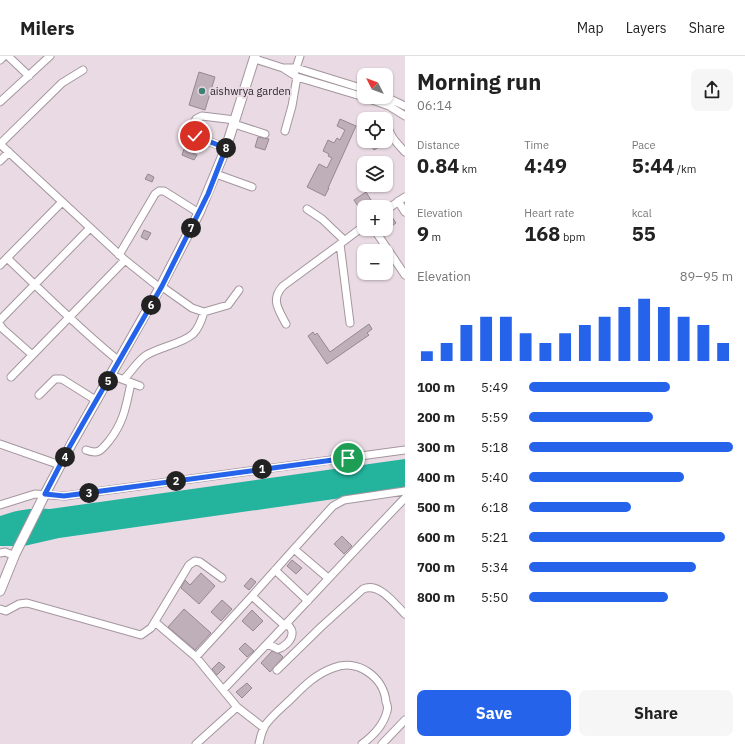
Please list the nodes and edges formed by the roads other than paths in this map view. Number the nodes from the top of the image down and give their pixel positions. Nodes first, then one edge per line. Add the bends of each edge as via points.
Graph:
1 (4, 56) edge
2 (8, 56) edge
3 (50, 56) edge
4 (300, 56) edge
5 (255, 57) edge
6 (0, 60) edge
7 (83, 70) dead end
8 (295, 73) junction
9 (29, 76) junction
10 (357, 86) edge
11 (357, 95) edge
12 (393, 100) edge
13 (0, 102) edge
14 (383, 104) edge
15 (405, 106) edge
16 (405, 116) edge
17 (234, 122) junction
18 (285, 131) dead end
19 (265, 134) dead end
20 (393, 139) edge
21 (0, 144) edge
22 (226, 148) junction
23 (9, 152) junction
24 (405, 152) edge
25 (0, 161) edge
26 (216, 174) junction
27 (252, 187) dead end
28 (405, 196) edge
29 (62, 202) junction
30 (398, 202) junction
31 (393, 205) edge
32 (307, 209) dead end
33 (405, 212) edge
34 (199, 213) junction
35 (90, 228) junction
36 (357, 231) edge
37 (379, 236) edge
38 (342, 242) junction
39 (119, 255) junction
40 (7, 258) junction
41 (125, 260) junction
42 (0, 265) edge
43 (405, 275) edge
44 (35, 285) junction
45 (161, 287) junction
46 (239, 290) dead end
47 (204, 312) junction
48 (68, 318) junction
49 (0, 320) edge
50 (286, 324) dead end
51 (350, 324) dead end
52 (0, 325) edge
53 (29, 352) dead end
54 (119, 361) junction
55 (111, 375) junction
56 (10, 377) dead end
57 (128, 381) junction
58 (140, 386) dead end
59 (39, 395) dead end
60 (97, 401) junction
61 (0, 444) edge
62 (86, 450) dead end
63 (405, 450) edge
64 (60, 465) junction
65 (405, 492) edge
66 (45, 494) junction
67 (405, 498) edge
68 (0, 505) edge
69 (294, 549) junction
70 (0, 552) edge
71 (15, 555) junction
72 (275, 570) junction
73 (222, 578) dead end
74 (328, 578) junction
75 (0, 591) edge
76 (252, 596) junction
77 (308, 601) junction
78 (0, 609) edge
79 (405, 614) edge
80 (155, 622) junction
81 (286, 625) junction
82 (268, 644) junction
83 (196, 657) junction
84 (277, 670) dead end
85 (223, 690) junction
86 (237, 707) junction
87 (405, 720) edge
88 (264, 728) junction
89 (202, 738) junction
90 (196, 744) edge
91 (209, 744) edge
92 (259, 744) edge
93 (362, 744) edge
94 (382, 744) edge

1 - 6 street
2 - 9 street
3 - 9 street
4 - 8 street
5 - 8 street
5 - 17 main road
7 - 21 street via 62,83
8 - 10 street
8 - 11 street
8 - 18 street via 292,106
9 - 13 street
12 - 15 street
14 - 16 street
17 - 19 street
17 - 22 main road
17 - 22 street via 202,116 196,119 191,129 195,136
20 - 24 street
21 - 23 street
22 - 26 main road
23 - 25 street
23 - 29 street
26 - 27 street
26 - 34 main road
28 - 30 street
29 - 35 street
29 - 40 street
30 - 31 street
30 - 33 street
32 - 38 street via 322,219
34 - 39 street via 164,191 159,191
34 - 45 main road
35 - 39 street
35 - 44 street
36 - 38 street
37 - 43 street
38 - 50 street via 278,292 276,303
38 - 51 street
39 - 41 street
40 - 42 street
40 - 44 street
41 - 45 street
41 - 48 street
44 - 48 street
44 - 49 street
45 - 47 street via 192,308
45 - 54 main road
46 - 47 street via 228,305
47 - 57 street via 194,334 146,356
48 - 54 street
48 - 56 street
52 - 53 street
54 - 55 main road
55 - 57 street
55 - 60 main road
57 - 58 street
57 - 62 street via 123,418 116,432 100,450 94,453
59 - 60 street via 55,378 59,378
60 - 64 main road
61 - 64 street
63 - 66 street via 64,496
64 - 66 main road
65 - 69 street via 338,502
66 - 68 street via 35,494
66 - 71 main road
67 - 74 street
69 - 72 street
69 - 74 street
70 - 71 street
71 - 75 main road
72 - 76 street
72 - 77 street
73 - 80 street via 200,562 192,562
74 - 77 street
76 - 81 street
76 - 83 street
77 - 81 street
78 - 80 street via 6,611 27,603 141,635
79 - 84 street via 379,590 373,587 363,589
80 - 83 street
81 - 82 street
81 - 82 street via 292,636 284,646 278,649
82 - 85 street
83 - 85 street
85 - 86 street
86 - 88 street
86 - 89 street
87 - 94 street
88 - 92 street
88 - 93 street via 308,682 334,667 349,665 359,667 374,676 386,694 387,710 375,732
89 - 90 street
89 - 91 street

